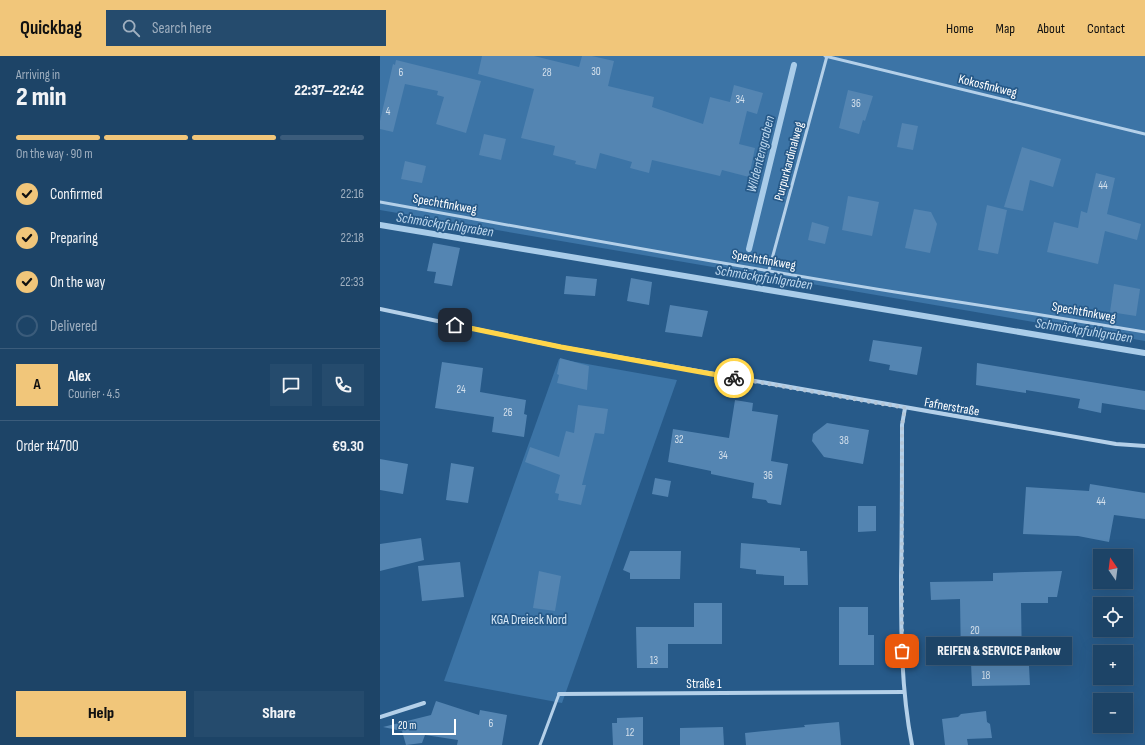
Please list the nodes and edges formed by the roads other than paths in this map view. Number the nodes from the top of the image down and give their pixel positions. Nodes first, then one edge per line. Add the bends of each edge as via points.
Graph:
1 (826, 56) edge
2 (1145, 134) edge
3 (380, 202) edge
4 (769, 270) junction
5 (380, 309) edge
6 (1145, 332) edge
7 (905, 408) junction
8 (1145, 446) edge
9 (904, 692) junction
10 (559, 694) joint
11 (424, 703) dead end
12 (380, 718) edge
13 (540, 745) edge
14 (912, 745) edge

1 - 2 lane, Kokosfinkweg
1 - 4 lane, Purpurkardinalweg
3 - 4 lane, Spechtfinkweg
4 - 6 lane, Spechtfinkweg
5 - 7 street, Fafnerstraße via 561,347
7 - 8 street, Fafnerstraße via 1116,444
7 - 9 street via 902,425 901,627
9 - 10 street, Straße 1
9 - 14 street
10 - 13 lane, Straße 1
11 - 12 street

